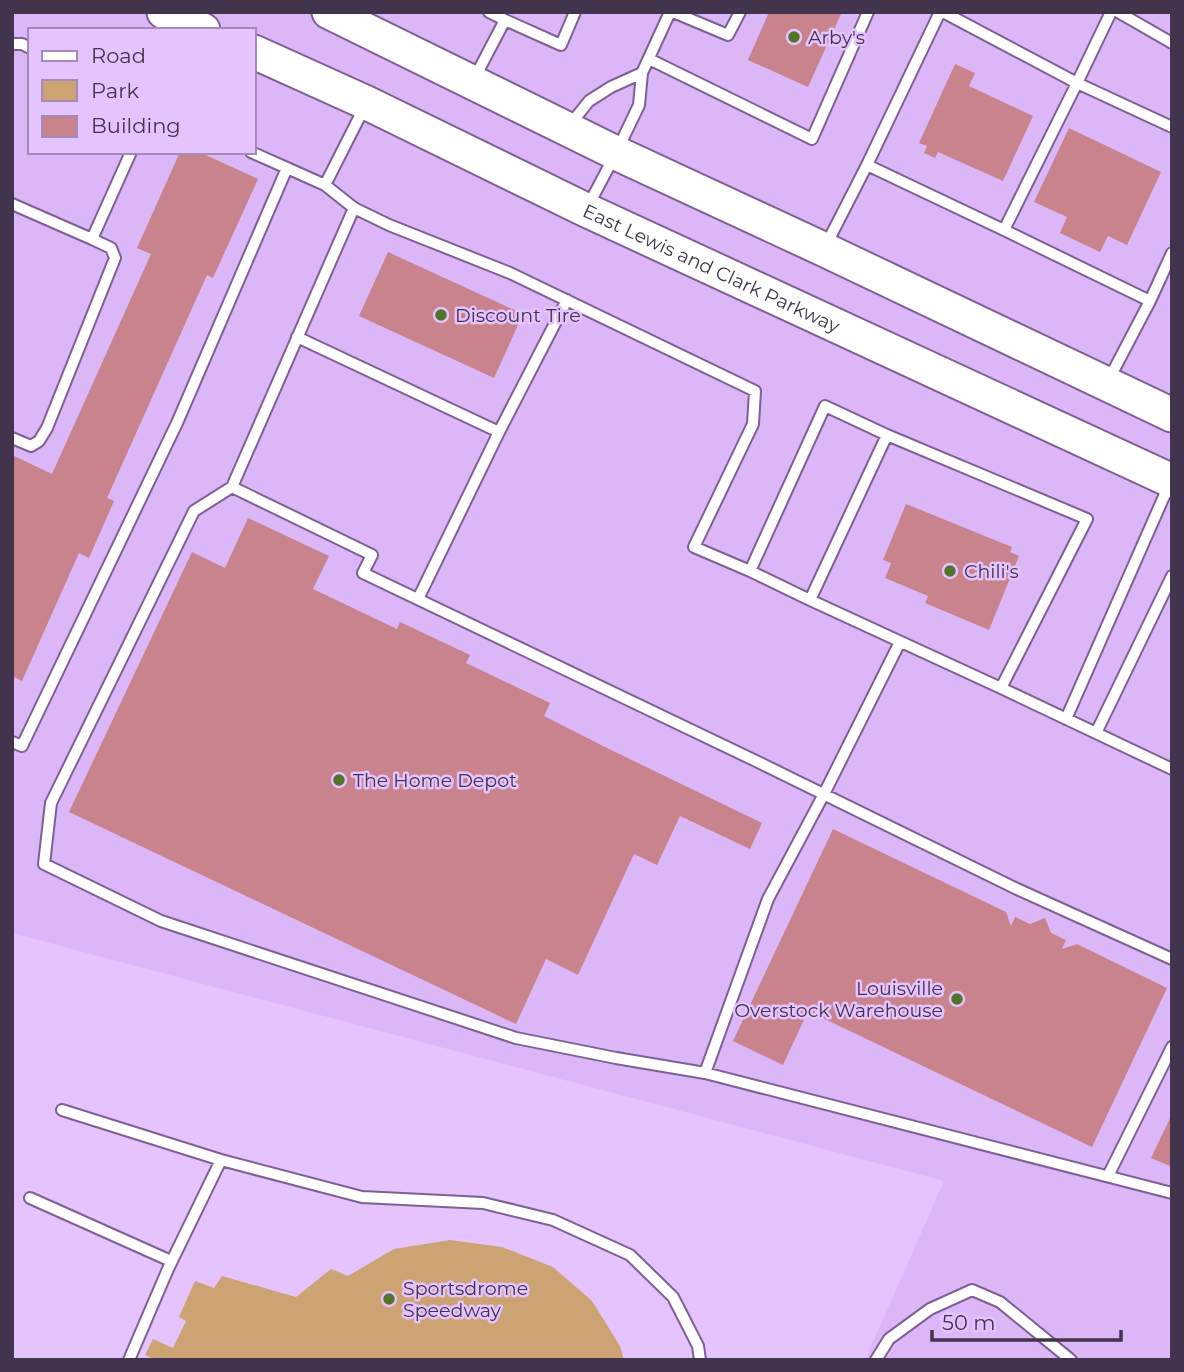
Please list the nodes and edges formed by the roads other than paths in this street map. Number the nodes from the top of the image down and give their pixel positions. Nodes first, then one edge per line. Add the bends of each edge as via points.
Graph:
1 (164, 12) edge
2 (329, 12) edge
3 (489, 12) edge
4 (575, 12) edge
5 (671, 12) edge
6 (740, 12) edge
7 (868, 12) edge
8 (942, 12) edge
9 (1111, 12) edge
10 (1118, 12) edge
11 (505, 20) junction
12 (199, 28) edge
13 (1172, 43) edge
14 (256, 53) edge
15 (649, 59) junction
16 (642, 74) junction
17 (471, 83) junction
18 (1077, 83) junction
19 (367, 103) junction
20 (1172, 127) edge
21 (567, 129) junction
22 (616, 153) junction
23 (130, 154) edge
24 (255, 154) edge
25 (867, 165) junction
26 (286, 168) junction
27 (325, 186) junction
28 (12, 204) edge
29 (354, 208) junction
30 (586, 210) junction
31 (1004, 230) junction
32 (92, 239) junction
33 (823, 249) junction
34 (1172, 253) edge
35 (567, 300) junction
36 (1150, 301) junction
37 (297, 337) junction
38 (1106, 385) junction
39 (1172, 415) edge
40 (499, 432) junction
41 (887, 435) junction
42 (12, 438) edge
43 (1172, 481) edge
44 (232, 487) junction
45 (750, 571) junction
46 (1172, 576) edge
47 (418, 599) junction
48 (810, 600) junction
49 (900, 642) junction
50 (1001, 688) junction
51 (1066, 719) junction
52 (1096, 733) junction
53 (12, 742) edge
54 (1172, 769) edge
55 (824, 794) junction
56 (1172, 959) edge
57 (1172, 1047) edge
58 (705, 1073) junction
59 (62, 1110) dead end
60 (221, 1160) junction
61 (1108, 1176) junction
62 (1172, 1193) edge
63 (30, 1198) dead end
64 (172, 1261) junction
65 (129, 1360) edge
66 (700, 1360) edge
67 (876, 1360) edge
68 (1070, 1360) edge

1 - 12 main road
2 - 17 main road via 363,24
3 - 11 lane
4 - 11 lane via 561,45
5 - 6 lane via 728,35
5 - 15 lane
7 - 15 lane via 812,139
8 - 18 lane
8 - 25 lane
9 - 18 lane
10 - 13 lane
11 - 17 lane
14 - 19 main road, East Lewis and Clark Parkway
15 - 16 lane
16 - 21 lane via 589,101
16 - 22 lane via 639,105
17 - 21 main road
18 - 20 lane
18 - 31 lane
19 - 27 lane
19 - 30 main road, East Lewis and Clark Parkway
21 - 22 main road
22 - 30 lane
22 - 33 main road
23 - 32 lane
24 - 26 lane
25 - 31 lane
25 - 33 lane
26 - 27 lane
26 - 53 lane via 166,447 22,746
27 - 29 lane
28 - 32 lane
29 - 35 lane
29 - 37 lane
30 - 43 main road, East Lewis and Clark Parkway
31 - 36 lane
32 - 42 lane via 111,248 115,258 52,416 39,441 31,446
33 - 38 main road
34 - 36 lane
35 - 40 lane
35 - 45 lane via 755,391 753,424 694,547
36 - 38 lane
37 - 40 lane
37 - 44 lane
38 - 39 main road
40 - 47 lane
41 - 45 lane via 825,406
41 - 48 lane
41 - 50 lane via 1087,519
43 - 51 lane
44 - 47 lane via 372,555 363,573
44 - 58 lane via 194,511 51,803 44,864 160,921 516,1038
45 - 48 lane
46 - 52 lane
47 - 55 lane
48 - 49 lane
49 - 50 lane
49 - 55 lane
50 - 51 lane
51 - 52 lane
52 - 54 lane
55 - 56 lane
55 - 58 lane via 768,899
57 - 61 lane
58 - 61 lane
59 - 60 lane
60 - 64 lane
60 - 66 lane via 362,1197 482,1203 553,1220 630,1255 673,1297 698,1346
61 - 62 lane
63 - 64 lane
64 - 65 lane
67 - 68 lane via 889,1339 930,1309 972,1290 1000,1302

